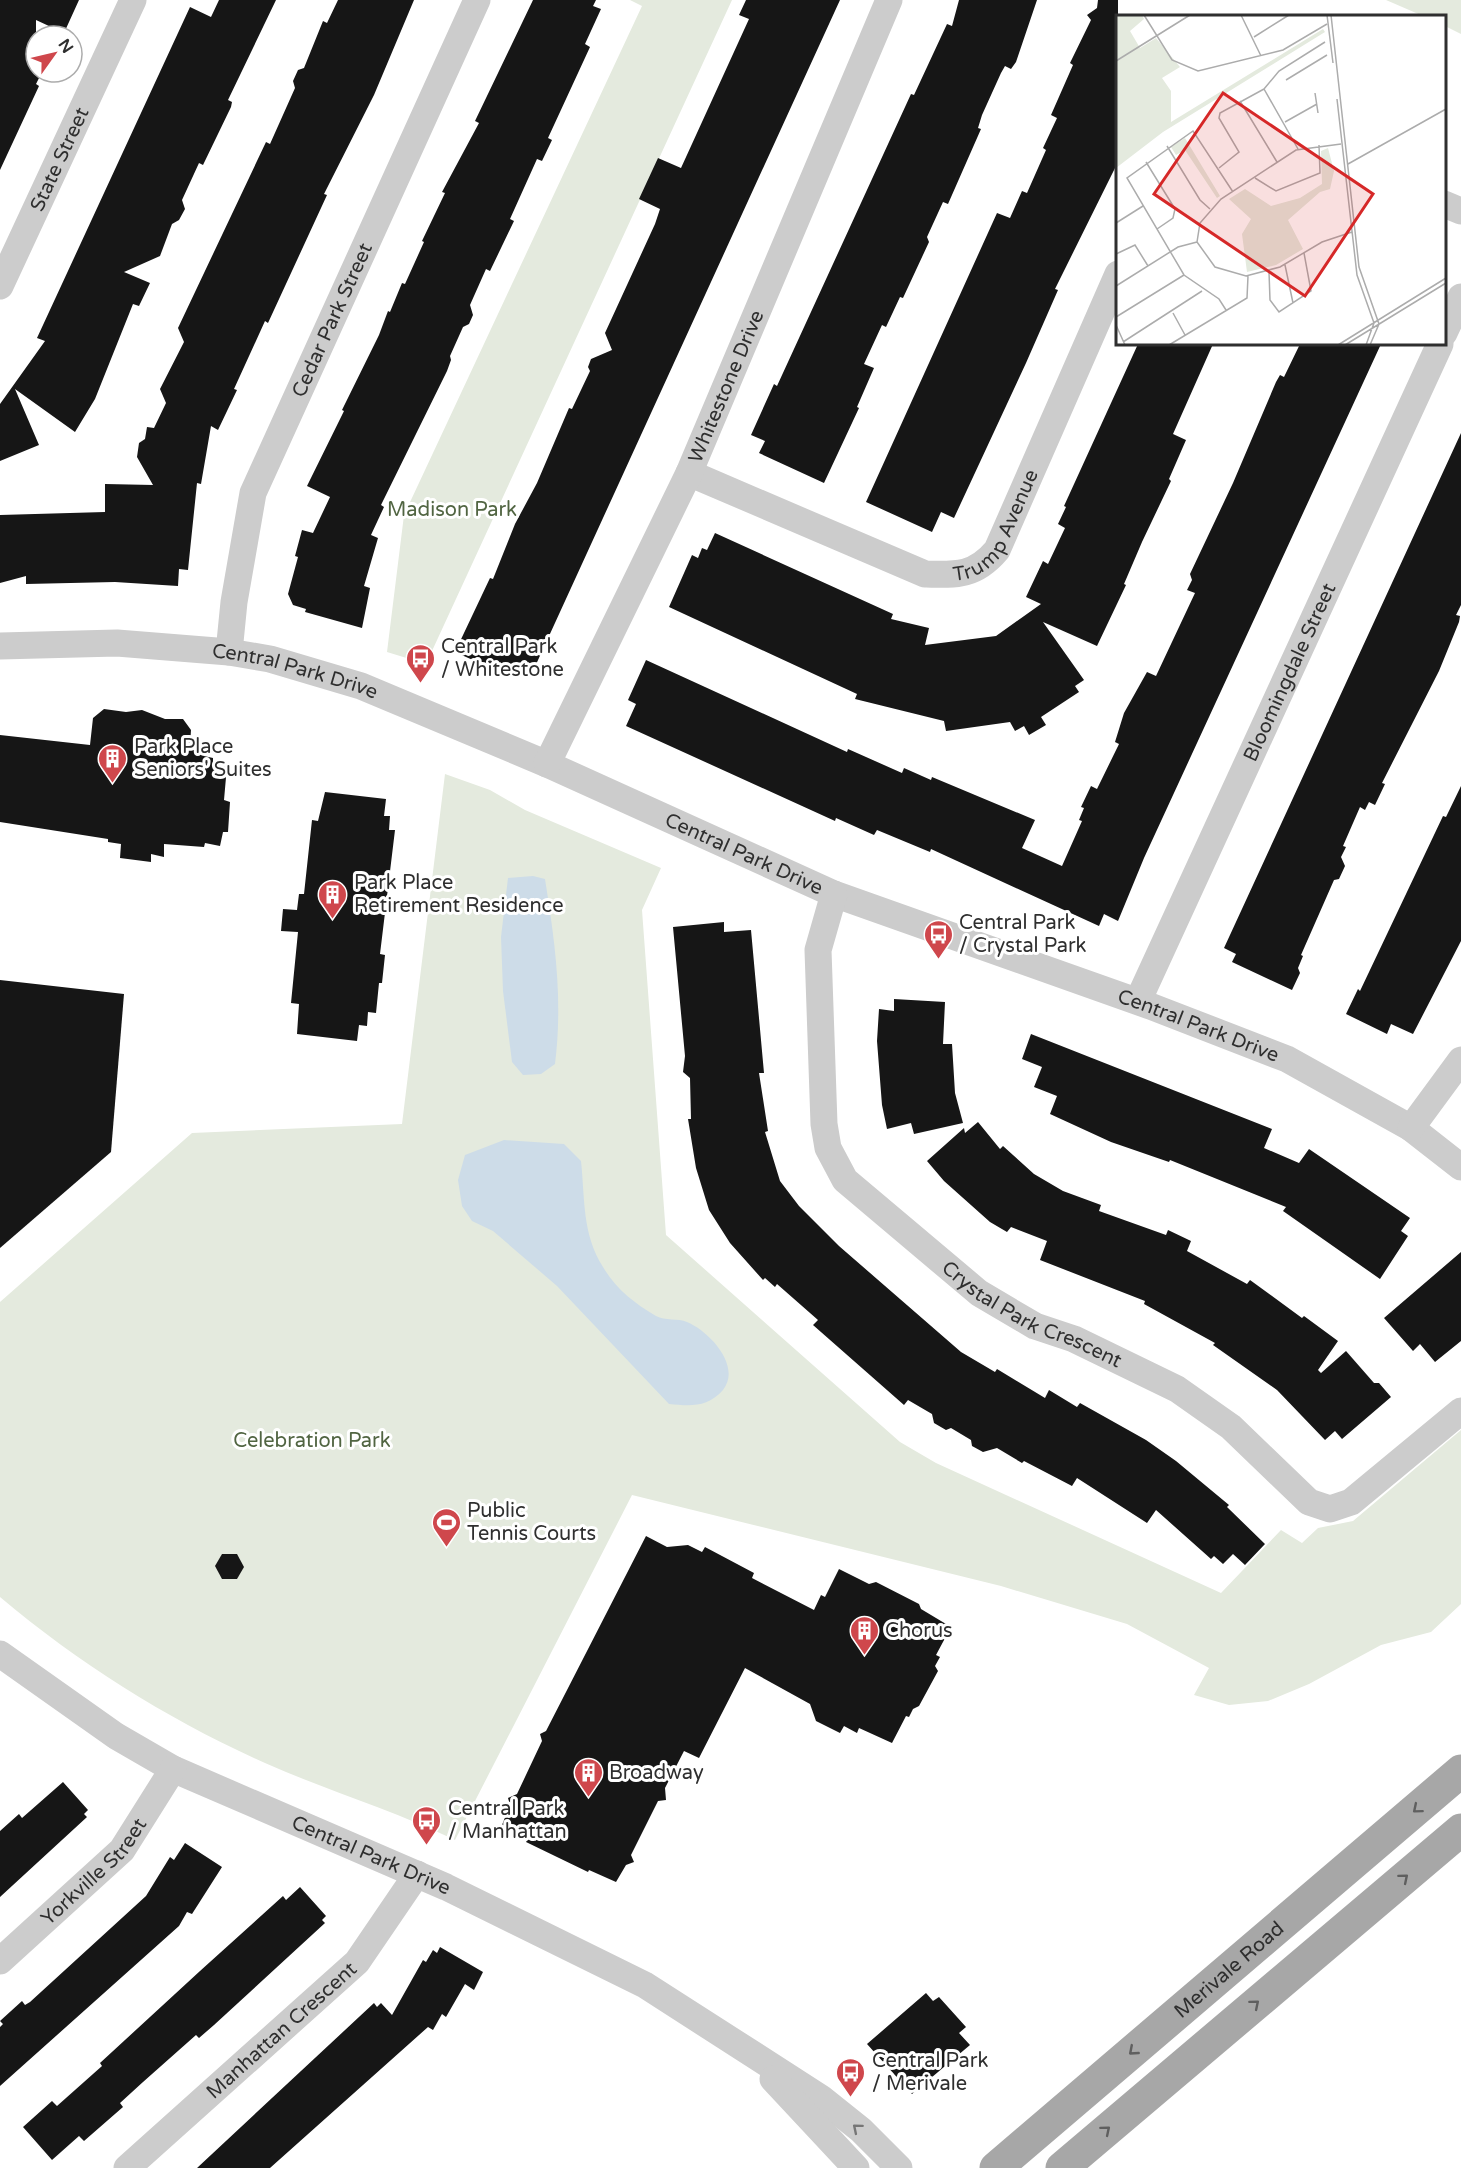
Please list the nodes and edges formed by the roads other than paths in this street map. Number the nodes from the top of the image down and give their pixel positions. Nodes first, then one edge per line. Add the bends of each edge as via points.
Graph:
1 (133, 0) edge
2 (477, 0) edge
3 (889, 0) edge
4 (1446, 205) edge
5 (1461, 211) edge
6 (1116, 279) edge
7 (0, 286) edge
8 (1461, 297) edge
9 (1446, 329) edge
10 (1440, 345) edge
11 (689, 473) junction
12 (0, 646) edge
13 (229, 652) junction
14 (547, 764) junction
15 (834, 894) junction
16 (1138, 1001) junction
17 (1461, 1060) edge
18 (1411, 1128) junction
19 (1461, 1167) edge
20 (1461, 1411) edge
21 (0, 1654) edge
22 (172, 1769) junction
23 (1461, 1771) edge
24 (1461, 1830) edge
25 (417, 1874) junction
26 (0, 1961) edge
27 (748, 2051) junction
28 (127, 2168) edge
29 (856, 2168) edge
30 (899, 2168) edge
31 (996, 2168) edge
32 (1062, 2168) edge

1 - 7 street, State Street
2 - 13 street, Cedar Park Street via 253,493
3 - 11 street, Whitestone Drive
4 - 5 street
6 - 11 street, Trump Avenue via 997,550 986,563 960,575 925,574
8 - 9 street
10 - 16 street, Bloomingdale Street
11 - 14 street, Whitestone Drive
12 - 13 street, Central Park Drive via 117,643
13 - 14 street, Central Park Drive via 270,659 361,686
14 - 15 street, Central Park Drive
15 - 16 street, Central Park Drive
15 - 20 street, Crystal Park Crescent via 818,950 828,1148 845,1180 979,1293 1035,1326 1074,1339 1178,1389 1231,1427 1297,1492 1320,1507 1330,1509 1351,1502
16 - 18 street, Central Park Drive via 1287,1059
17 - 18 street
18 - 19 street, Central Park Drive
21 - 22 street, Central Park Drive via 116,1736
22 - 25 street, Central Park Drive
22 - 26 street, Yorkville Street via 122,1850
23 -> 31 main road, Merivale Road
32 -> 24 main road
25 - 27 street, Central Park Drive via 645,1984
25 - 28 street, Manhattan Crescent via 357,1962
27 - 29 street, Central Park Drive
30 -> 27 street, Central Park Drive via 821,2098

